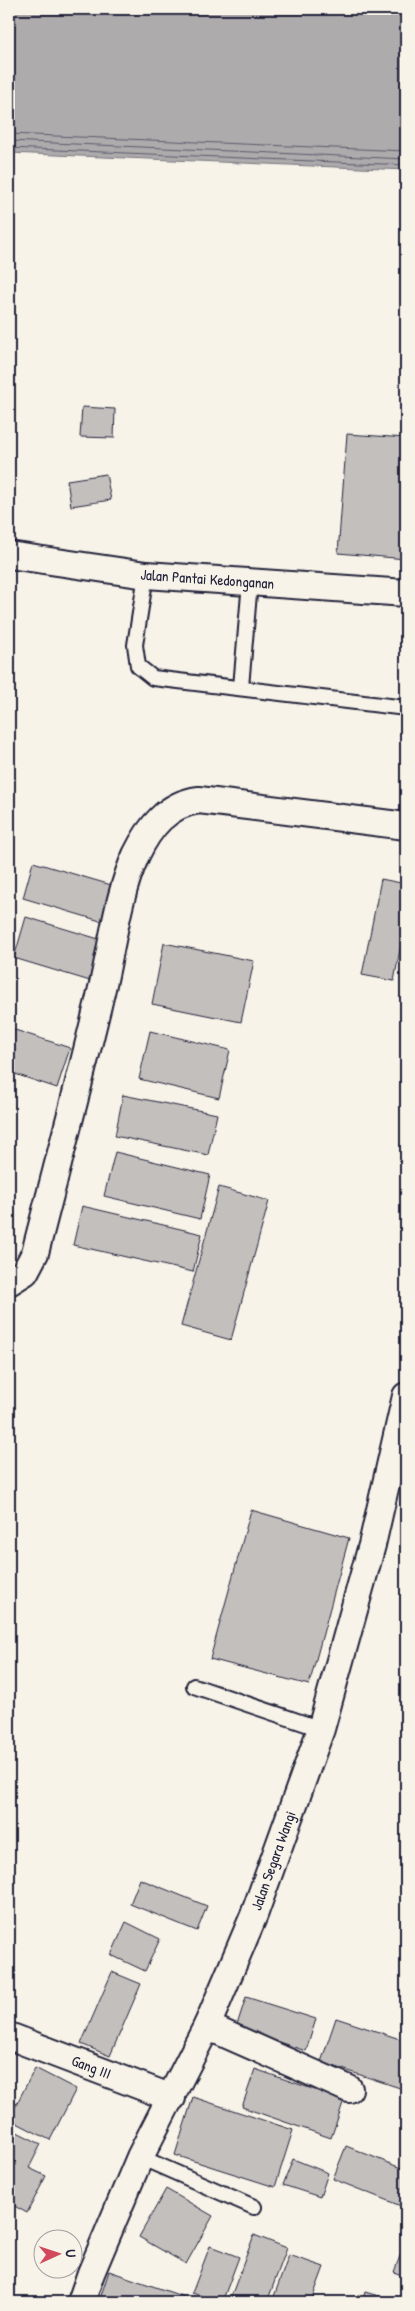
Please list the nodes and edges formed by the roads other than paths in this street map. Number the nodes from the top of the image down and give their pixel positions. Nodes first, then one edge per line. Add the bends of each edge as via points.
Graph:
1 (9, 555) edge
2 (146, 575) junction
3 (250, 582) junction
4 (406, 593) edge
5 (242, 687) junction
6 (406, 708) edge
7 (406, 826) edge
8 (9, 1282) edge
9 (406, 1396) edge
10 (194, 1686) dead end
11 (320, 1729) junction
12 (207, 2026) junction
13 (9, 2036) edge
14 (349, 2089) dead end
15 (172, 2098) junction
16 (140, 2157) junction
17 (254, 2207) dead end
18 (81, 2302) edge

1 - 2 street, Jalan Pantai Kedonganan
2 - 3 street, Jalan Pantai Kedonganan
2 - 5 lane via 135,645 138,666 153,678
3 - 4 street, Jalan Pantai Kedonganan
3 - 5 lane
5 - 6 lane
7 - 8 street via 199,800 172,808 161,817 136,855 125,887 35,1253 25,1272
9 - 11 street, Jalan Segara Wangi via 372,1545
10 - 11 lane
11 - 12 street, Jalan Segara Wangi via 254,1915
12 - 14 street
12 - 15 street, Jalan Segara Wangi
13 - 15 street, Gang III
15 - 16 street, Jalan Segara Wangi
16 - 17 lane
16 - 18 street, Jalan Segara Wangi

